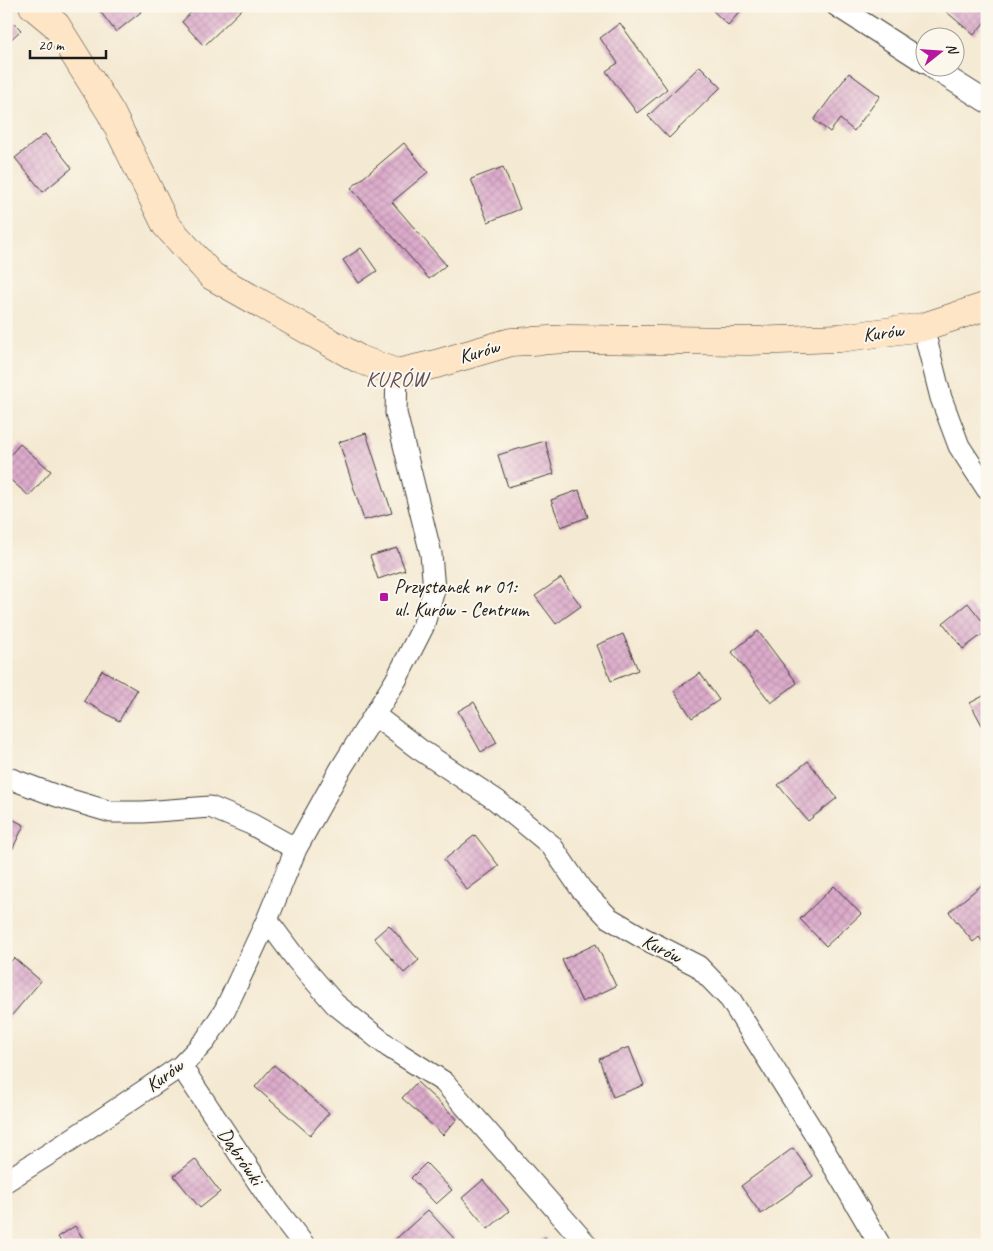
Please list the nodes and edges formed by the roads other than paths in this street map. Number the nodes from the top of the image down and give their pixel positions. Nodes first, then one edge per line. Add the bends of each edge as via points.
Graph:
1 (33, 6) edge
2 (837, 6) edge
3 (916, 57) edge
4 (949, 78) edge
5 (987, 102) edge
6 (987, 306) edge
7 (923, 327) junction
8 (397, 373) junction
9 (987, 489) edge
10 (374, 714) junction
11 (6, 777) edge
12 (296, 849) junction
13 (267, 920) junction
14 (181, 1066) junction
15 (6, 1181) edge
16 (304, 1245) edge
17 (587, 1245) edge
18 (880, 1245) edge

1 - 8 street via 56,25 111,113 166,224 212,276 359,359
2 - 3 street
4 - 5 street
6 - 7 street, Kurów
7 - 8 street, Kurów via 830,338 748,341 569,339 511,342
7 - 9 street, Kurów via 941,398 959,446
8 - 10 street, Kurów via 396,414 431,554 434,590 423,627
10 - 12 street, Kurów
10 - 18 street, Kurów via 496,800 551,845 582,890 609,918 698,966 730,999
11 - 12 street via 111,812 210,807 251,824
12 - 13 street, Kurów
13 - 14 street, Kurów via 225,1010 205,1042
13 - 17 street via 335,1004 389,1047 444,1082
14 - 15 street, Kurów
14 - 16 street, Dąbrówki via 274,1206

